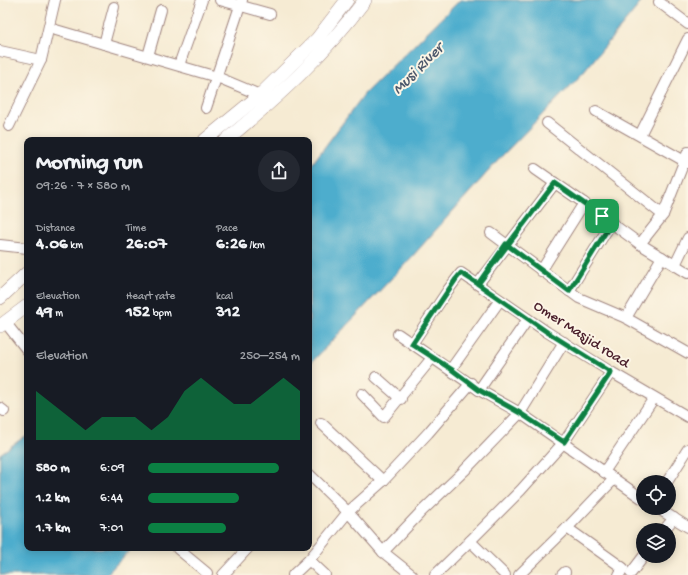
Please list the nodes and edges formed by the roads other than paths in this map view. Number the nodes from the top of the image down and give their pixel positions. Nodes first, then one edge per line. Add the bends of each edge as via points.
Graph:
1 (55, 0) edge
2 (202, 0) edge
3 (220, 0) edge
4 (347, 0) edge
5 (365, 0) edge
6 (659, 2) dead end
7 (241, 3) edge
8 (114, 7) dead end
9 (161, 10) dead end
10 (270, 14) dead end
11 (688, 24) edge
12 (49, 28) junction
13 (688, 39) edge
14 (104, 44) junction
15 (0, 51) edge
16 (148, 56) junction
17 (41, 60) junction
18 (179, 65) junction
19 (217, 77) junction
20 (260, 96) junction
21 (206, 108) dead end
22 (596, 111) dead end
23 (547, 123) dead end
24 (9, 126) dead end
25 (640, 135) junction
26 (209, 137) edge
27 (230, 137) edge
28 (687, 158) edge
29 (536, 169) dead end
30 (555, 183) junction
31 (584, 204) junction
32 (663, 215) junction
33 (612, 222) junction
34 (491, 233) dead end
35 (688, 238) edge
36 (506, 244) junction
37 (640, 244) junction
38 (0, 245) edge
39 (24, 248) edge
40 (662, 257) junction
41 (675, 265) junction
42 (541, 271) junction
43 (688, 272) edge
44 (24, 276) edge
45 (478, 284) junction
46 (569, 291) junction
47 (0, 298) edge
48 (500, 300) junction
49 (24, 308) edge
50 (626, 318) junction
51 (528, 319) junction
52 (3, 324) edge
53 (398, 334) dead end
54 (564, 342) junction
55 (412, 344) junction
56 (24, 347) edge
57 (688, 353) edge
58 (432, 358) junction
59 (451, 369) junction
60 (611, 372) junction
61 (376, 377) dead end
62 (475, 386) junction
63 (362, 394) dead end
64 (400, 398) junction
65 (654, 398) junction
66 (520, 413) junction
67 (688, 417) edge
68 (321, 423) dead end
69 (564, 442) junction
70 (688, 449) edge
71 (604, 472) junction
72 (671, 475) edge
73 (614, 479) junction
74 (312, 480) edge
75 (383, 481) junction
76 (636, 494) edge
77 (348, 512) junction
78 (669, 515) edge
79 (674, 518) junction
80 (670, 523) edge
81 (688, 527) edge
82 (567, 528) junction
83 (470, 541) junction
84 (185, 551) edge
85 (245, 551) edge
86 (384, 552) junction
87 (309, 560) junction
88 (637, 563) edge
89 (627, 573) edge
90 (207, 574) edge
91 (223, 575) edge
92 (293, 575) edge
93 (325, 575) edge
94 (412, 575) edge
95 (435, 575) edge
96 (505, 575) edge
97 (519, 575) edge

1 - 12 street
2 - 18 street
3 - 7 street
4 - 20 street via 317,39
5 - 27 street via 306,70
6 - 11 street
7 - 10 street
7 - 19 street
8 - 14 street
9 - 16 street
12 - 14 street
12 - 17 street
13 - 25 street
14 - 16 street
15 - 17 street
16 - 18 street
17 - 24 street
18 - 19 street
19 - 20 street
19 - 21 street
20 - 26 street
22 - 25 street
23 - 32 street
25 - 28 street
28 - 32 street
29 - 30 street
30 - 31 street
30 - 36 street
31 - 33 street
31 - 42 street
32 - 37 street
33 - 37 street
33 - 46 street
34 - 36 street
35 - 41 street
36 - 42 street
36 - 45 street
37 - 40 street
38 - 39 street
40 - 41 street
40 - 50 street
41 - 43 street
42 - 46 street
44 - 47 street
45 - 48 street, Omer Masjid road
45 - 55 street, Omer Masjid road via 461,273
46 - 50 street via 579,298
48 - 51 street, Omer Masjid road
48 - 59 street
49 - 52 street
50 - 57 street
51 - 54 street, Omer Masjid road
51 - 62 street
52 - 56 street
53 - 55 street
54 - 60 street, Omer Masjid road
54 - 66 street
55 - 58 street
58 - 59 street
58 - 64 street
59 - 62 street
60 - 65 street, Omer Masjid road
60 - 69 street
61 - 64 street
62 - 66 street
62 - 75 street
63 - 64 street via 384,416
65 - 67 street, Omer Masjid road
65 - 71 street
66 - 69 street
66 - 86 street
68 - 75 street
69 - 71 street
69 - 83 street
70 - 72 street
71 - 73 street
73 - 76 street
73 - 82 street
74 - 77 street
75 - 77 street
77 - 86 street
77 - 87 street
78 - 79 street
79 - 80 street
79 - 81 street
82 - 89 street
82 - 97 street
83 - 95 street
83 - 96 street
84 - 90 street
85 - 91 street
86 - 94 street
87 - 92 street
87 - 93 street
88 - 89 street

